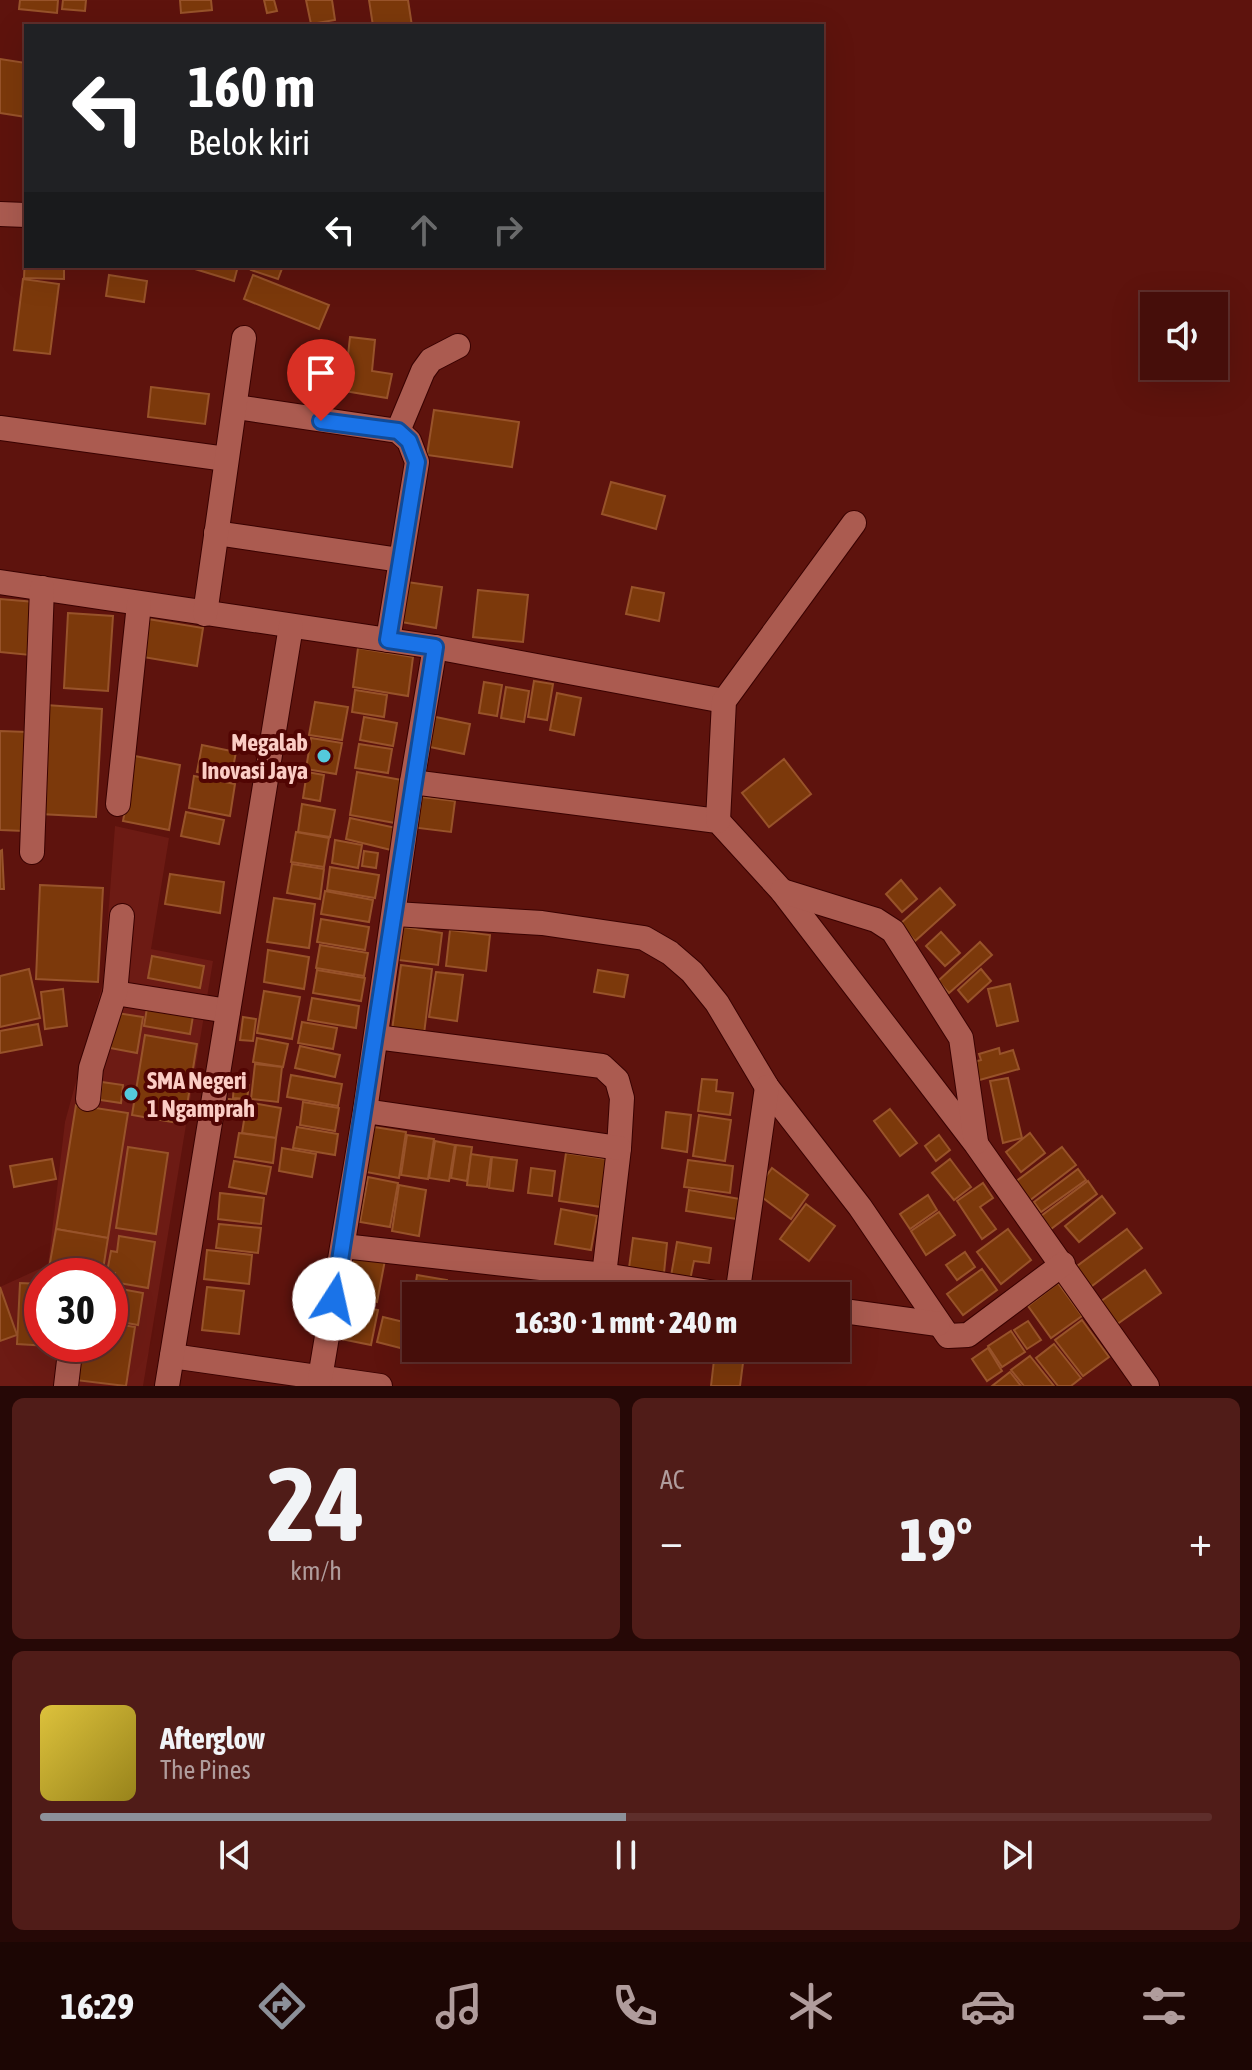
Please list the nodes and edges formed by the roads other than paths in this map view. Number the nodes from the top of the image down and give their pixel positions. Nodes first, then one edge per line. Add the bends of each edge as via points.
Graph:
1 (0, 214) edge
2 (24, 215) edge
3 (244, 338) dead end
4 (458, 346) dead end
5 (236, 407) junction
6 (0, 428) edge
7 (398, 431) junction
8 (226, 459) junction
9 (854, 523) dead end
10 (216, 533) junction
11 (400, 560) junction
12 (0, 582) edge
13 (42, 588) junction
14 (139, 604) junction
15 (205, 614) junction
16 (291, 626) junction
17 (388, 640) junction
18 (435, 647) junction
19 (724, 701) junction
20 (412, 782) junction
21 (118, 804) dead end
22 (718, 821) junction
23 (32, 852) dead end
24 (782, 891) junction
25 (395, 914) junction
26 (122, 916) dead end
27 (115, 993) junction
28 (228, 1011) junction
29 (376, 1037) junction
30 (767, 1087) junction
31 (88, 1099) dead end
32 (365, 1111) junction
33 (976, 1144) junction
34 (619, 1148) junction
35 (343, 1246) junction
36 (1063, 1264) junction
37 (604, 1275) junction
38 (648, 1282) edge
39 (737, 1282) edge
40 (850, 1312) edge
41 (938, 1324) junction
42 (172, 1356) junction
43 (69, 1362) edge
44 (226, 1375) edge
45 (320, 1378) junction
46 (1137, 1382) edge
47 (66, 1386) edge
48 (167, 1386) edge
49 (380, 1386) edge

1 - 2 street
3 - 5 street
4 - 7 street via 431,360 423,371
5 - 7 street
5 - 8 street
6 - 8 street
7 - 11 street via 409,441 417,462
8 - 10 street
9 - 19 street
10 - 11 street
10 - 15 street
11 - 17 street
12 - 13 street
13 - 14 street
13 - 23 street
14 - 15 street
14 - 21 street
15 - 16 street
16 - 17 street
16 - 28 street
17 - 18 street
18 - 19 street
18 - 20 street
19 - 22 street
20 - 22 street
20 - 25 street
22 - 24 street
24 - 33 street
24 - 33 street via 876,920 893,931 961,1038
25 - 29 street
25 - 30 street via 542,923 644,938 692,972 717,1003
26 - 27 street
27 - 28 street
27 - 31 street via 91,1068
28 - 42 street
29 - 32 street
29 - 34 street via 602,1066 617,1080 622,1098
30 - 39 street
30 - 41 street via 860,1207
32 - 34 street
32 - 35 street
33 - 36 street
34 - 37 street
35 - 37 street
35 - 45 street
36 - 41 street via 968,1335 948,1336
36 - 46 street
37 - 38 street
40 - 41 street
42 - 44 street
42 - 48 street
43 - 47 street
44 - 45 street
45 - 49 street

